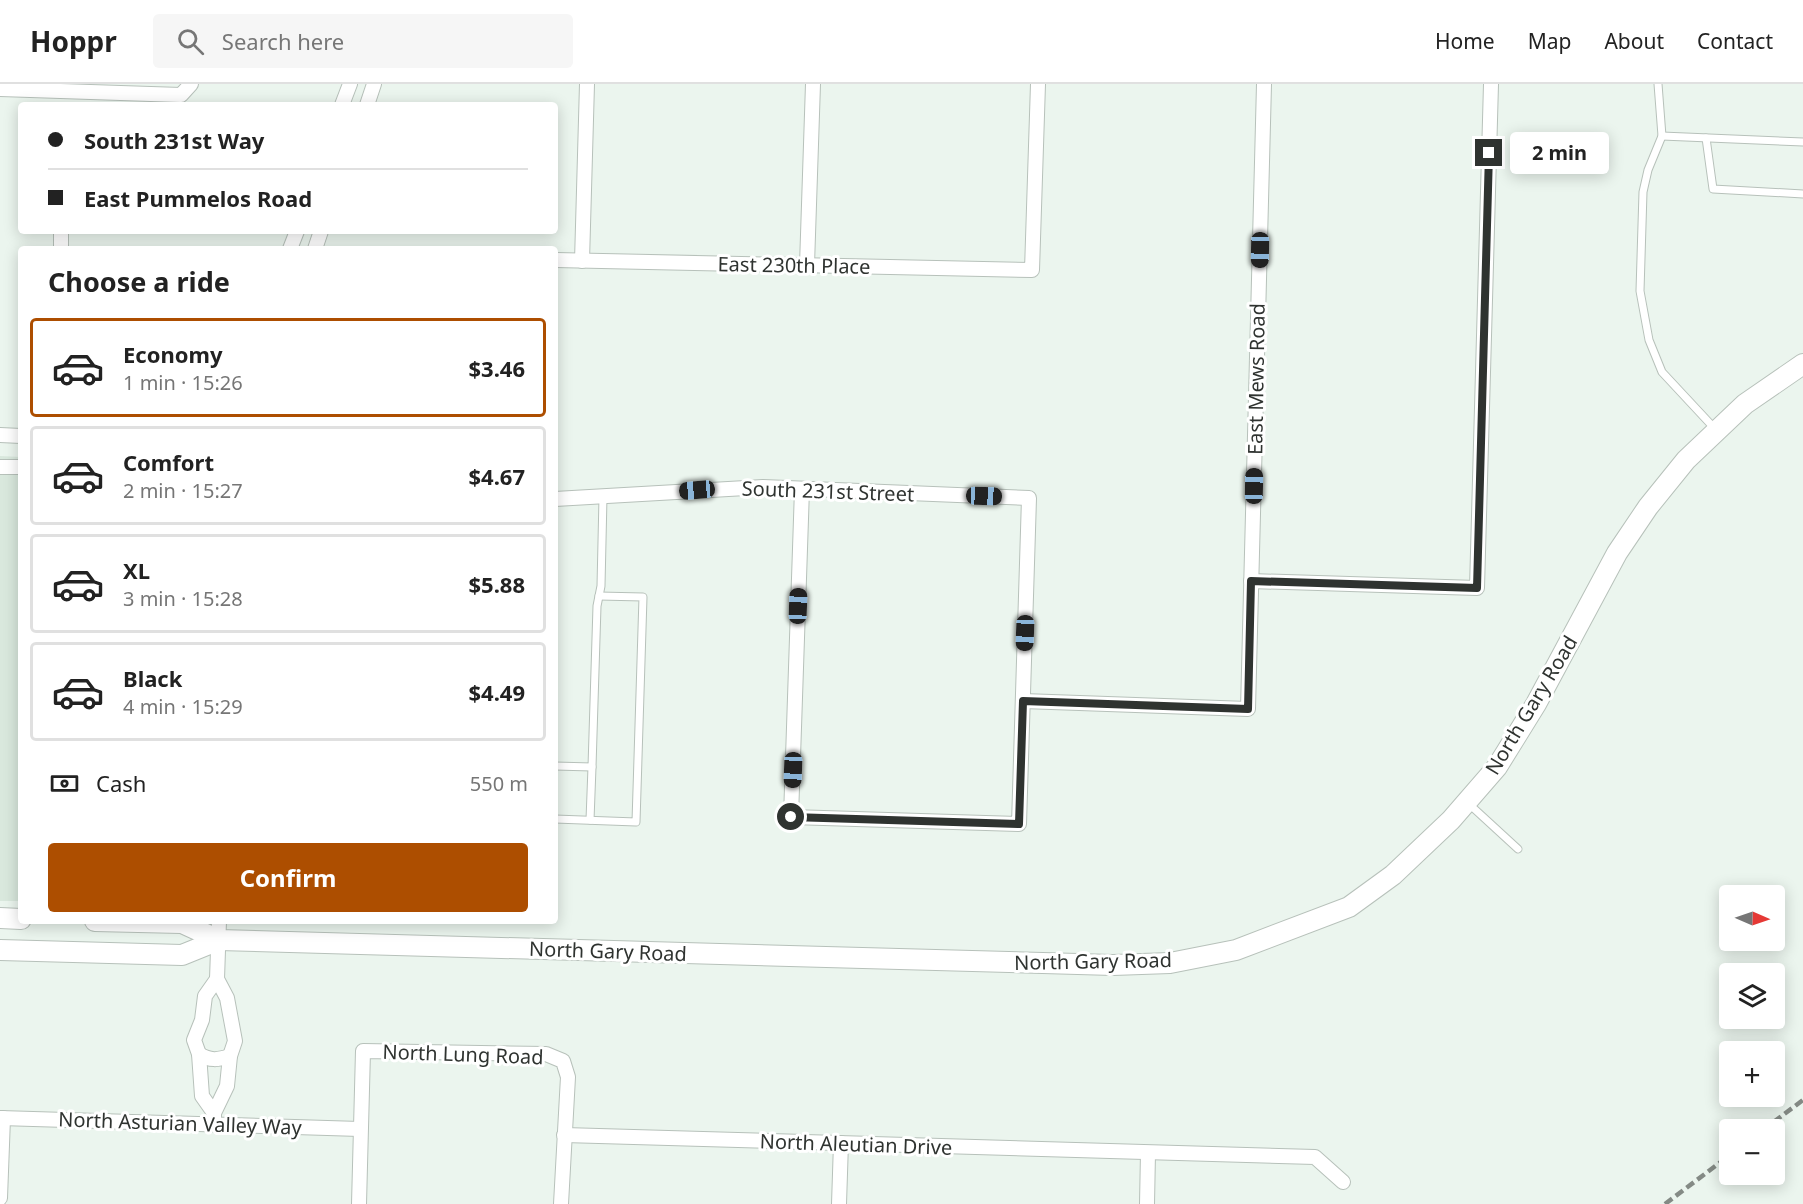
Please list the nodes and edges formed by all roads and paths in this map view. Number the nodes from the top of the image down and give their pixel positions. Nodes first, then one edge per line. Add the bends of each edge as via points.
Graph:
1 (350, 84) edge
2 (374, 84) edge
3 (587, 84) edge
4 (813, 84) edge
5 (1038, 84) edge
6 (1264, 84) edge
7 (1491, 84) edge
8 (1658, 84) edge
9 (191, 85) edge
10 (0, 89) edge
11 (65, 98) edge
12 (343, 102) edge
13 (369, 102) edge
14 (1662, 136) junction
15 (1706, 138) junction
16 (1803, 142) edge
17 (1803, 194) edge
18 (558, 260) edge
19 (582, 261) junction
20 (807, 266) junction
21 (1803, 364) edge
22 (1716, 430) junction
23 (0, 435) edge
24 (18, 436) edge
25 (0, 467) edge
26 (18, 467) edge
27 (802, 489) junction
28 (603, 497) junction
29 (558, 499) edge
30 (1251, 581) junction
31 (599, 596) junction
32 (1023, 701) junction
33 (558, 766) edge
34 (592, 767) junction
35 (1467, 802) junction
36 (558, 819) edge
37 (590, 820) junction
38 (1518, 849) dead end
39 (0, 918) edge
40 (18, 919) edge
41 (182, 924) edge
42 (219, 930) edge
43 (0, 950) edge
44 (217, 979) junction
45 (199, 1054) junction
46 (230, 1056) junction
47 (1, 1118) edge
48 (214, 1118) junction
49 (360, 1129) junction
50 (564, 1135) junction
51 (841, 1143) junction
52 (1148, 1153) junction
53 (1343, 1182) dead end
54 (0, 1198) edge
55 (359, 1204) edge
56 (561, 1204) edge
57 (839, 1204) edge
58 (1147, 1204) edge

1 - 12 street
2 - 13 street
3 - 19 street
4 - 20 street
5 - 20 street, East 230th Place via 1032,270
6 - 30 street, East Mews Road
7 - 30 street via 1477,588
8 - 14 lane
9 - 11 street via 181,95
10 - 11 street
14 - 15 lane
14 - 22 lane via 1643,192 1641,300 1649,340 1662,372
15 - 16 lane
15 - 17 lane via 1713,189
18 - 19 street, East 230th Place
19 - 20 street, East 230th Place
21 - 22 main road, North Gary Road via 1745,404
22 - 35 main road, North Gary Road via 1660,491 1617,553 1536,704 1497,767
23 - 24 street
25 - 26 street
27 - 28 street, South 231st Street via 733,488
27 - 32 street, South 231st Street via 1029,498
27 - 32 street via 791,817 1019,824
28 - 29 street, South 231st Street
28 - 31 lane
30 - 32 street, East Mews Road via 1248,709
31 - 34 lane
31 - 37 lane via 644,597 636,822
33 - 34 lane
34 - 37 lane
35 - 38 lane
35 - 42 main road, North Gary Road via 1393,875 1349,907 1236,950 1170,963 1113,965
36 - 37 lane
39 - 40 main road
41 - 42 main road, North Gary Road
42 - 43 main road, North Gary Road via 182,955
42 - 44 street
44 - 45 street via 205,996 194,1040
44 - 46 street via 227,998 235,1041
45 - 46 street via 217,1060
45 - 48 street via 202,1096
46 - 48 street via 226,1086
47 - 48 street, North Asturian Valley Way
47 - 54 street
48 - 49 street, North Asturian Valley Way
49 - 50 street, North Lung Road via 363,1051 546,1054 563,1061 568,1077
49 - 55 street
50 - 51 street, North Aleutian Drive
50 - 56 street
51 - 52 street, North Aleutian Drive
51 - 57 street
52 - 53 street, North Aleutian Drive via 1315,1157
52 - 58 street

